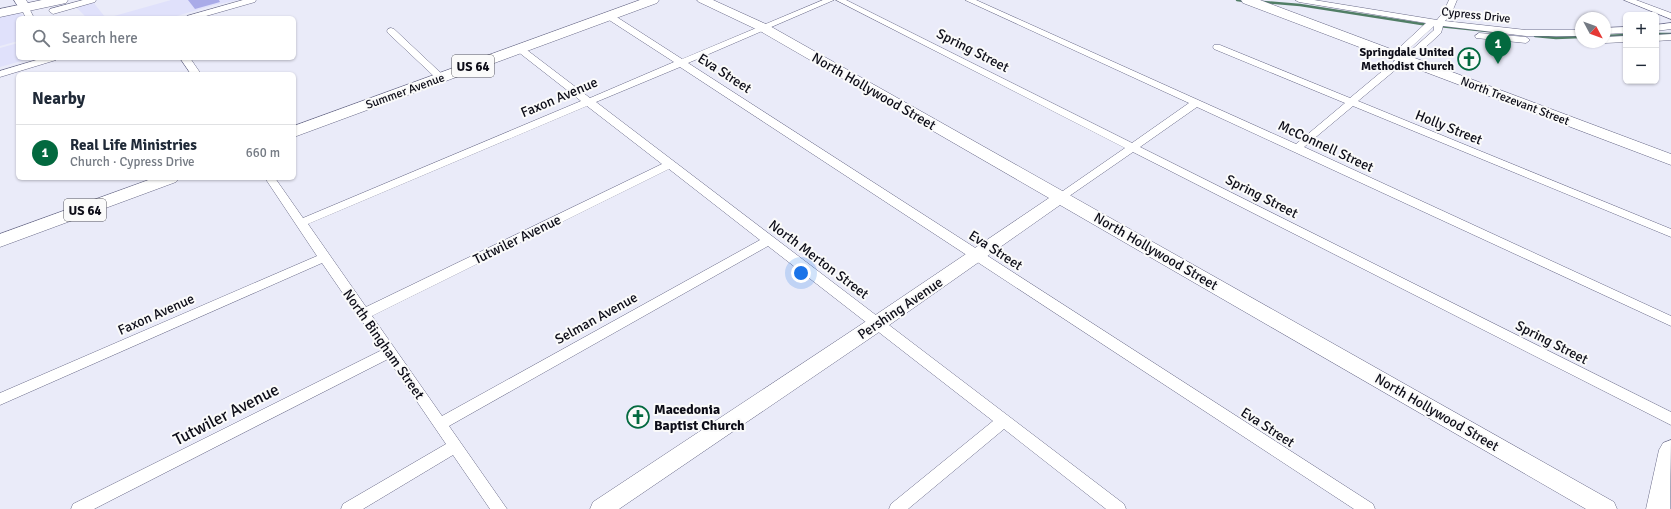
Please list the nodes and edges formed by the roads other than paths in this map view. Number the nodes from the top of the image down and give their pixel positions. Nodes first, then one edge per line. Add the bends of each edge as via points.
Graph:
1 (92, 0) edge
2 (652, 0) edge
3 (703, 0) edge
4 (830, 0) edge
5 (840, 0) edge
6 (969, 0) edge
7 (1299, 0) edge
8 (1453, 0) edge
9 (1628, 0) edge
10 (248, 1) edge
11 (1252, 1) edge
12 (73, 2) edge
13 (25, 5) edge
14 (57, 5) edge
15 (0, 6) edge
16 (0, 13) edge
17 (197, 16) edge
18 (609, 16) junction
19 (1671, 16) edge
20 (1436, 26) junction
21 (1671, 26) edge
22 (764, 28) junction
23 (1659, 28) edge
24 (1623, 30) edge
25 (390, 31) dead end
26 (1611, 31) edge
27 (1575, 33) edge
28 (1671, 37) edge
29 (1659, 38) edge
30 (1623, 39) edge
31 (1611, 40) edge
32 (1575, 41) edge
33 (1217, 47) dead end
34 (520, 49) junction
35 (1402, 59) junction
36 (46, 60) edge
37 (186, 60) edge
38 (682, 63) junction
39 (194, 72) edge
40 (0, 74) edge
41 (441, 78) junction
42 (588, 102) junction
43 (1352, 102) junction
44 (1196, 103) junction
45 (296, 131) edge
46 (1132, 147) junction
47 (1297, 148) junction
48 (1671, 160) edge
49 (670, 164) junction
50 (165, 180) edge
51 (271, 180) edge
52 (1060, 197) junction
53 (301, 223) junction
54 (1671, 234) edge
55 (769, 240) junction
56 (0, 241) edge
57 (976, 255) junction
58 (325, 257) junction
59 (364, 314) junction
60 (1671, 321) edge
61 (878, 323) junction
62 (390, 352) junction
63 (0, 399) edge
64 (1671, 419) edge
65 (1004, 421) junction
66 (440, 424) junction
67 (455, 446) junction
68 (1671, 450) edge
69 (1667, 485) edge
70 (79, 509) edge
71 (349, 509) edge
72 (499, 509) edge
73 (602, 509) edge
74 (897, 509) edge
75 (1118, 509) edge
76 (1367, 509) edge
77 (1606, 509) edge
78 (1658, 509) edge

1 - 12 street
2 - 18 main road, Summer Avenue / US 64
3 - 22 main road, North Hollywood Street
4 - 22 street, Faxon Avenue
5 - 46 street, Spring Street
6 - 44 street, McConnell Street
7 - 20 street, Cypress Drive
8 - 20 street via 1448,12
9 - 19 street
10 - 17 street
11 - 35 main road, North Trezevant Street
12 - 14 street
13 - 14 main road
13 - 15 main road
13 - 16 main road
18 - 34 main road, Summer Avenue / US 64
18 - 38 street, Eva Street
20 - 27 street, Cypress Drive via 1526,33
20 - 32 street, Cypress Drive via 1507,39
20 - 35 street via 1412,54
21 - 23 street
22 - 38 street, Faxon Avenue
22 - 52 main road, North Hollywood Street
24 - 26 street
25 - 41 street
28 - 29 street
30 - 31 street
33 - 43 street, Holly Street
34 - 41 main road, Summer Avenue / US 64
34 - 42 street, North Merton Street
35 - 43 street
35 - 48 main road, North Trezevant Street
36 - 40 street
37 - 39 street
38 - 42 street, Faxon Avenue
38 - 57 street, Eva Street
41 - 45 main road, Summer Avenue / US 64
42 - 49 street, North Merton Street
42 - 53 street, Faxon Avenue
43 - 47 street
43 - 54 street, Holly Street
44 - 46 street, Pershing Avenue
44 - 47 street, McConnell Street
46 - 52 street, Pershing Avenue
46 - 64 street, Spring Street
47 - 60 street, McConnell Street
49 - 55 street, North Merton Street
49 - 59 street, Tutwiler Avenue
50 - 56 main road, US 64
51 - 53 street, North Bingham Street
52 - 57 main road, Pershing Avenue
52 - 77 main road, North Hollywood Street
53 - 58 street, North Bingham Street
55 - 61 street, North Merton Street
55 - 66 street, Selman Avenue
57 - 61 main road, Pershing Avenue
57 - 76 street, Eva Street
58 - 59 street, North Bingham Street
58 - 63 street, Faxon Avenue
59 - 62 street, North Bingham Street
61 - 65 street, North Merton Street
61 - 73 main road, Pershing Avenue
62 - 66 street, North Bingham Street
62 - 70 street, Tutwiler Avenue
65 - 74 street
65 - 75 street, North Merton Street
66 - 67 street, North Bingham Street
67 - 71 street
67 - 72 street, North Bingham Street
68 - 69 main road
69 - 78 main road

